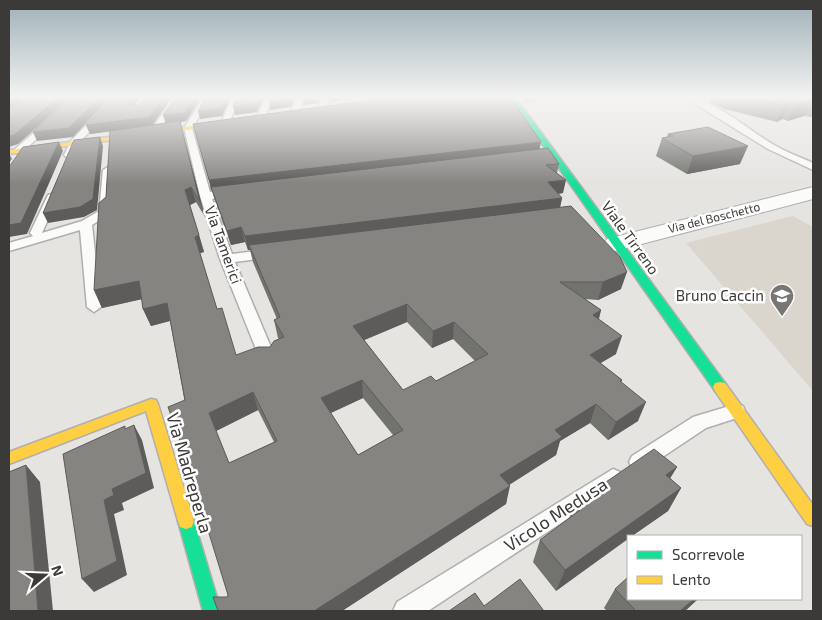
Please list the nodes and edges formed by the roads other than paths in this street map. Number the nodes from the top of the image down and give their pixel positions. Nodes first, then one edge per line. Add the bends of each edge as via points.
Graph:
1 (47, 126) edge
2 (91, 126) edge
3 (158, 126) edge
4 (203, 126) edge
5 (530, 126) edge
6 (738, 126) edge
7 (188, 128) junction
8 (153, 133) junction
9 (74, 144) junction
10 (110, 148) junction
11 (17, 153) edge
12 (66, 161) edge
13 (813, 167) edge
14 (55, 188) edge
15 (245, 192) edge
16 (813, 193) edge
17 (206, 196) junction
18 (86, 224) junction
19 (36, 233) dead end
20 (616, 244) junction
21 (9, 247) edge
22 (286, 251) edge
23 (227, 259) junction
24 (94, 306) edge
25 (268, 359) edge
26 (736, 411) junction
27 (9, 458) edge
28 (813, 518) edge
29 (212, 611) edge
30 (406, 611) edge

1 - 11 lane
2 - 9 lane
3 - 8 lane
4 - 7 street
5 - 20 street, Viale Tirreno via 588,213
6 - 13 lane via 771,147
7 - 8 street
7 - 17 lane, Via Tamerici
8 - 10 street
9 - 10 street
9 - 11 street
9 - 12 lane
10 - 18 lane via 105,213
14 - 19 lane
15 - 17 lane
16 - 20 street, Via del Boschetto
17 - 23 lane, Via Tamerici
18 - 21 lane
18 - 24 lane
20 - 26 street, Viale Tirreno
22 - 23 lane
23 - 25 lane, Via Tamerici
26 - 28 street, Viale Tirreno
26 - 30 lane, Vicolo Medusa via 700,422
27 - 29 street, Via Madreperla via 151,404

